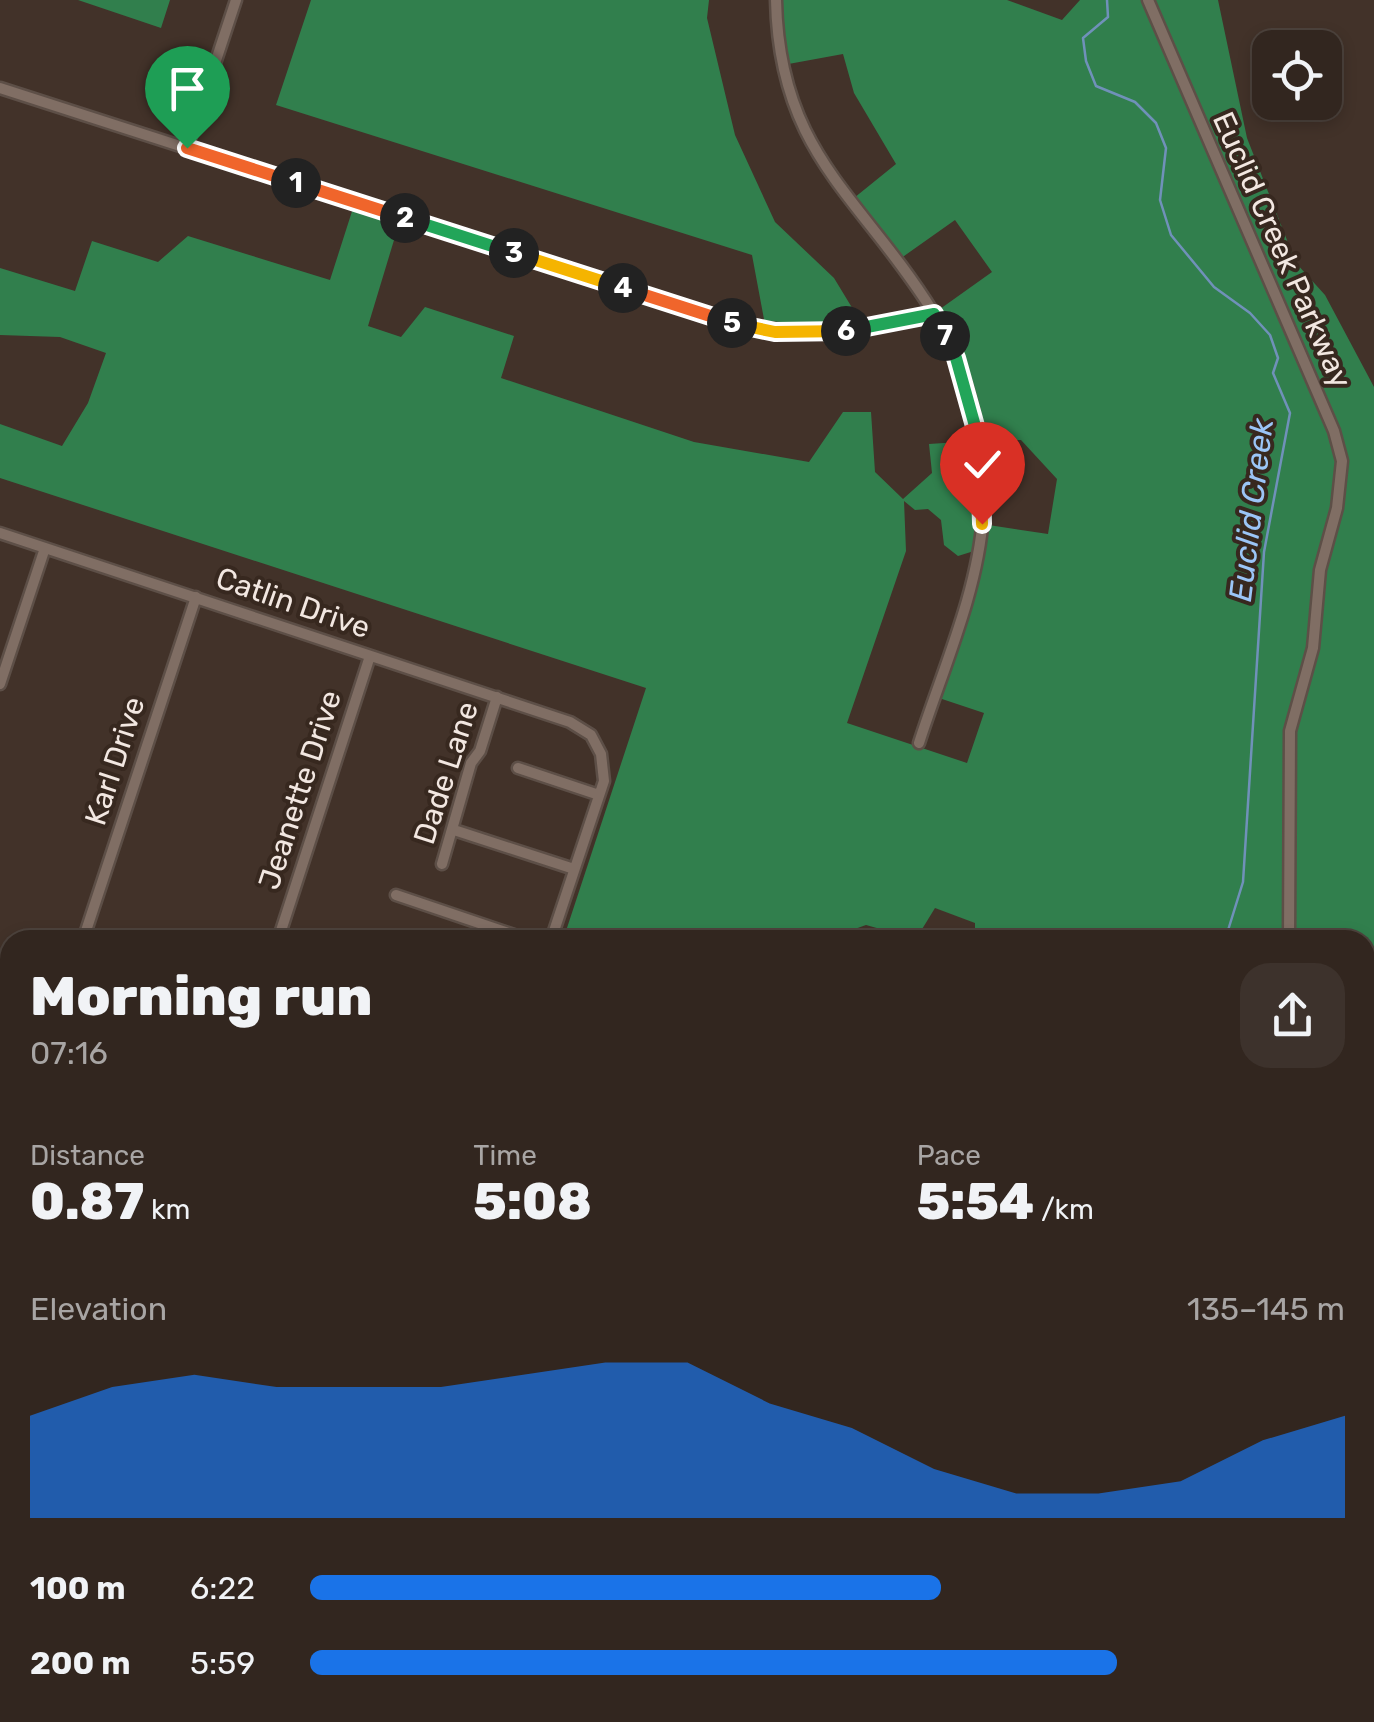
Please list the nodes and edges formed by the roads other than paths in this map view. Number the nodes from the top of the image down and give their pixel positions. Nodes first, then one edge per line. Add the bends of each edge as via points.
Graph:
1 (236, 0) edge
2 (776, 0) edge
3 (1148, 0) edge
4 (0, 88) edge
5 (187, 148) junction
6 (934, 314) junction
7 (0, 533) edge
8 (45, 548) junction
9 (196, 597) junction
10 (370, 656) junction
11 (0, 684) edge
12 (498, 697) junction
13 (918, 743) dead end
14 (518, 768) dead end
15 (599, 795) junction
16 (454, 830) junction
17 (442, 864) dead end
18 (574, 869) junction
19 (396, 895) dead end
20 (490, 927) junction
21 (86, 930) edge
22 (281, 930) edge
23 (489, 930) edge
24 (499, 930) edge
25 (554, 930) edge
26 (1288, 930) edge

1 - 5 street
2 - 6 street via 785,80 819,161
3 - 26 street, Euclid Creek Parkway via 1342,462 1320,570 1316,636 1290,731
4 - 5 street
5 - 6 street via 727,322 828,334
6 - 13 street via 971,403 983,517 977,559
7 - 8 street, Catlin Drive
8 - 9 street, Catlin Drive
8 - 11 street
9 - 10 street, Catlin Drive
9 - 21 street, Karl Drive
10 - 12 street, Catlin Drive
10 - 22 street, Jeanette Drive
12 - 15 street, Catlin Drive via 591,735 601,754
12 - 16 street, Dade Lane via 454,814
14 - 15 street
15 - 18 street
16 - 17 street, Dade Lane
16 - 18 street
18 - 25 street
19 - 20 street
20 - 23 street
20 - 24 street

